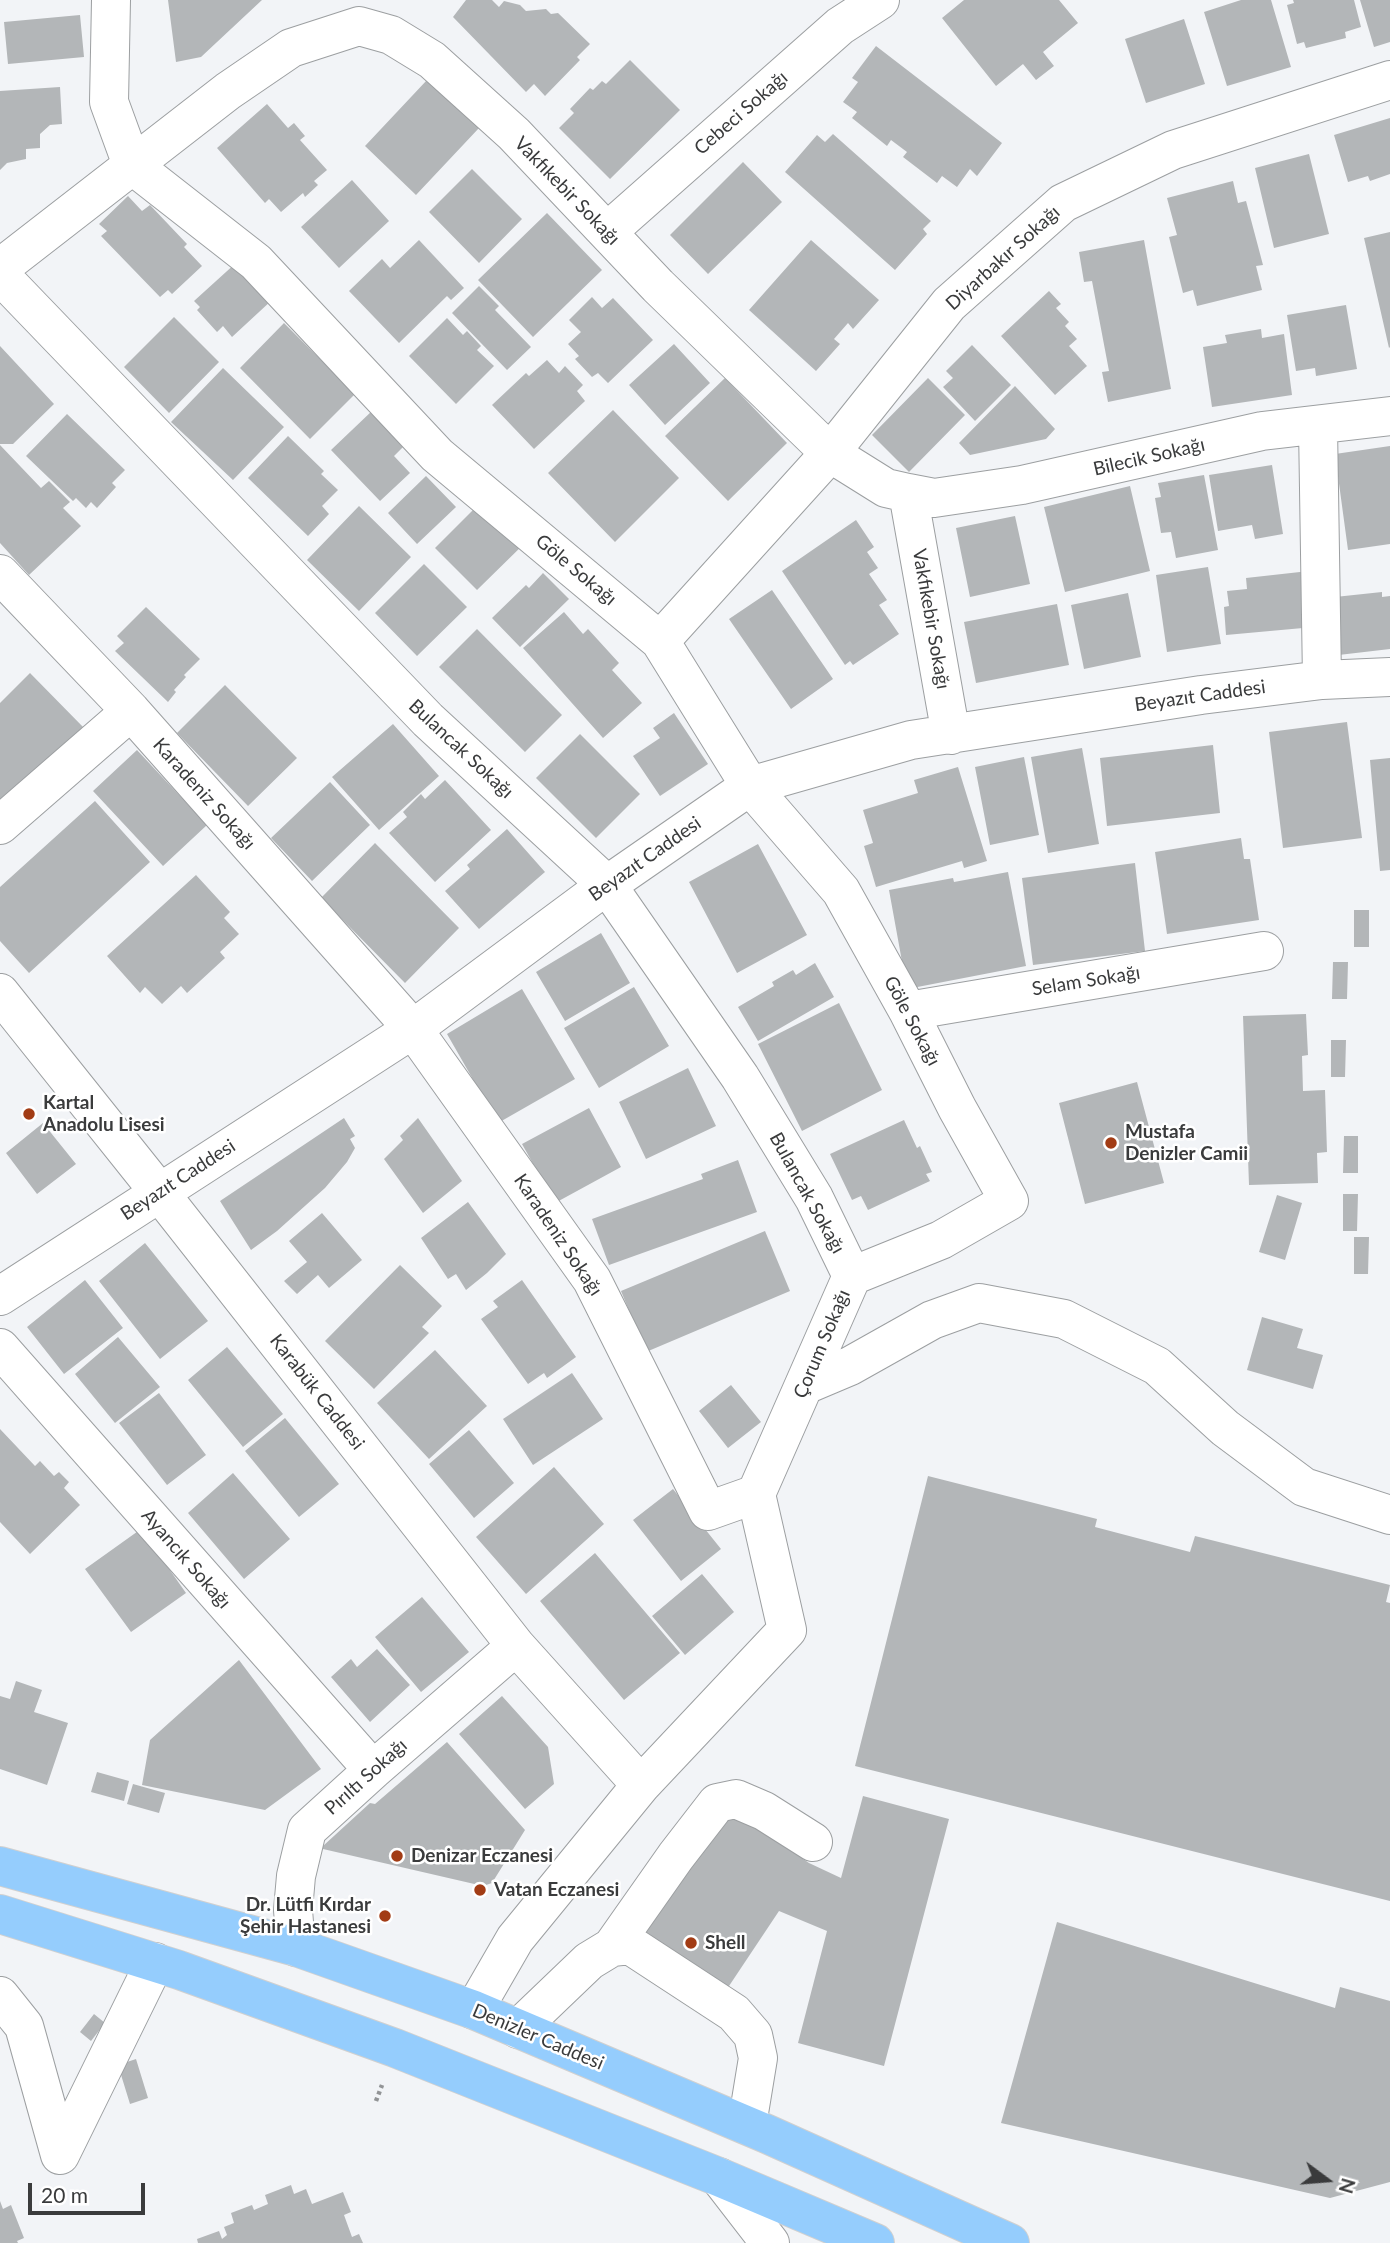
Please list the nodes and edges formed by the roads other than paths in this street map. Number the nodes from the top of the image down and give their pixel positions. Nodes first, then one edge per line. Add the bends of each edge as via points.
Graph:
1 (111, 0) edge
2 (880, 0) edge
3 (835, 13) edge
4 (1390, 80) edge
5 (132, 165) junction
6 (607, 232) junction
7 (0, 268) edge
8 (0, 275) edge
9 (1390, 416) edge
10 (1318, 426) junction
11 (830, 453) junction
12 (908, 492) junction
13 (0, 574) edge
14 (660, 641) junction
15 (1390, 677) edge
16 (1322, 680) junction
17 (131, 711) junction
18 (951, 735) junction
19 (750, 786) junction
20 (0, 825) edge
21 (607, 885) junction
22 (1264, 951) dead end
23 (0, 993) edge
24 (908, 1011) junction
25 (413, 1029) junction
26 (159, 1192) junction
27 (1009, 1201) joint
28 (852, 1276) junction
29 (0, 1296) edge
30 (0, 1348) edge
31 (805, 1385) junction
32 (756, 1494) junction
33 (1390, 1515) edge
34 (516, 1646) junction
35 (373, 1770) junction
36 (641, 1785) junction
37 (813, 1842) dead end
38 (0, 1860) edge
39 (0, 1866) edge
40 (48, 1879) junction
41 (4, 1916) edge
42 (296, 1947) junction
43 (612, 1947) junction
44 (155, 1962) junction
45 (0, 1996) edge
46 (474, 2010) junction
47 (518, 2029) junction
48 (747, 2125) junction
49 (719, 2177) junction
50 (770, 2243) edge
51 (875, 2243) edge
52 (1010, 2243) edge

1 - 5 street via 109,102
2 - 3 street, Cebeci Sokağı
3 - 6 street, Cebeci Sokağı
4 - 11 street, Diyarbakır Sokağı via 1173,150 1063,203 949,304
5 - 6 street, Vakfıkebir Sokağı via 291,48 359,26 391,35 432,60 514,134
5 - 7 street, Vakfıkebir Sokağı
5 - 14 street, Göle Sokağı via 256,262 437,455
6 - 11 street, Vakfıkebir Sokağı
8 - 21 street, Bulancak Sokağı via 428,720
9 - 10 street, Bilecik Sokağı
10 - 12 street, Bilecik Sokağı via 1262,431 1022,485 934,498
10 - 16 street
11 - 12 street, Vakfıkebir Sokağı via 886,488
11 - 14 street, Diyarbakır Sokağı
12 - 18 street, Vakfıkebir Sokağı
13 - 17 street, Karadeniz Sokağı
14 - 19 street, Göle Sokağı
15 - 16 street, Beyazıt Caddesi
16 - 18 street, Beyazıt Caddesi
17 - 20 street
17 - 25 street, Karadeniz Sokağı
18 - 19 street, Beyazıt Caddesi via 911,740
19 - 21 street, Beyazıt Caddesi
19 - 24 street, Göle Sokağı via 841,891
21 - 25 street, Beyazıt Caddesi
21 - 28 street, Bulancak Sokağı via 740,1077 814,1198
22 - 24 street, Selam Sokağı
23 - 26 street, Karabük Caddesi
24 - 27 street, Göle Sokağı
25 - 26 street, Beyazıt Caddesi
25 - 32 street, Karadeniz Sokağı via 592,1280 708,1511
26 - 29 street, Beyazıt Caddesi
26 - 34 street, Karabük Caddesi
27 - 28 street, Çorum Sokağı via 941,1240
28 - 31 street, Çorum Sokağı
30 - 35 street, Ayancık Sokağı
31 - 32 street, Çorum Sokağı
31 - 33 street via 850,1366 932,1320 979,1303 1064,1319 1157,1366 1225,1427 1304,1487
32 - 36 street via 787,1630
34 - 35 street, Pırıltı Sokağı
34 - 36 street, Karabük Caddesi
35 - 42 street, Pırıltı Sokağı via 307,1830 295,1887
36 - 46 street via 515,1939
37 - 43 street via 736,1799 717,1803
38 - 40 main road, Denizler Caddesi
39 - 40 main road, Denizler Caddesi
40 - 42 main road, Denizler Caddesi
41 - 44 main road
42 - 46 main road, Denizler Caddesi
43 - 47 street via 589,1961
43 - 48 street via 630,1945 734,2013 752,2035 758,2058
44 - 45 street via 60,2155 24,2026
44 - 49 main road via 395,2048
46 - 47 main road, Denizler Caddesi
47 - 48 main road, Denizler Caddesi
48 - 52 main road, Denizler Caddesi
49 - 50 street
49 - 51 main road

